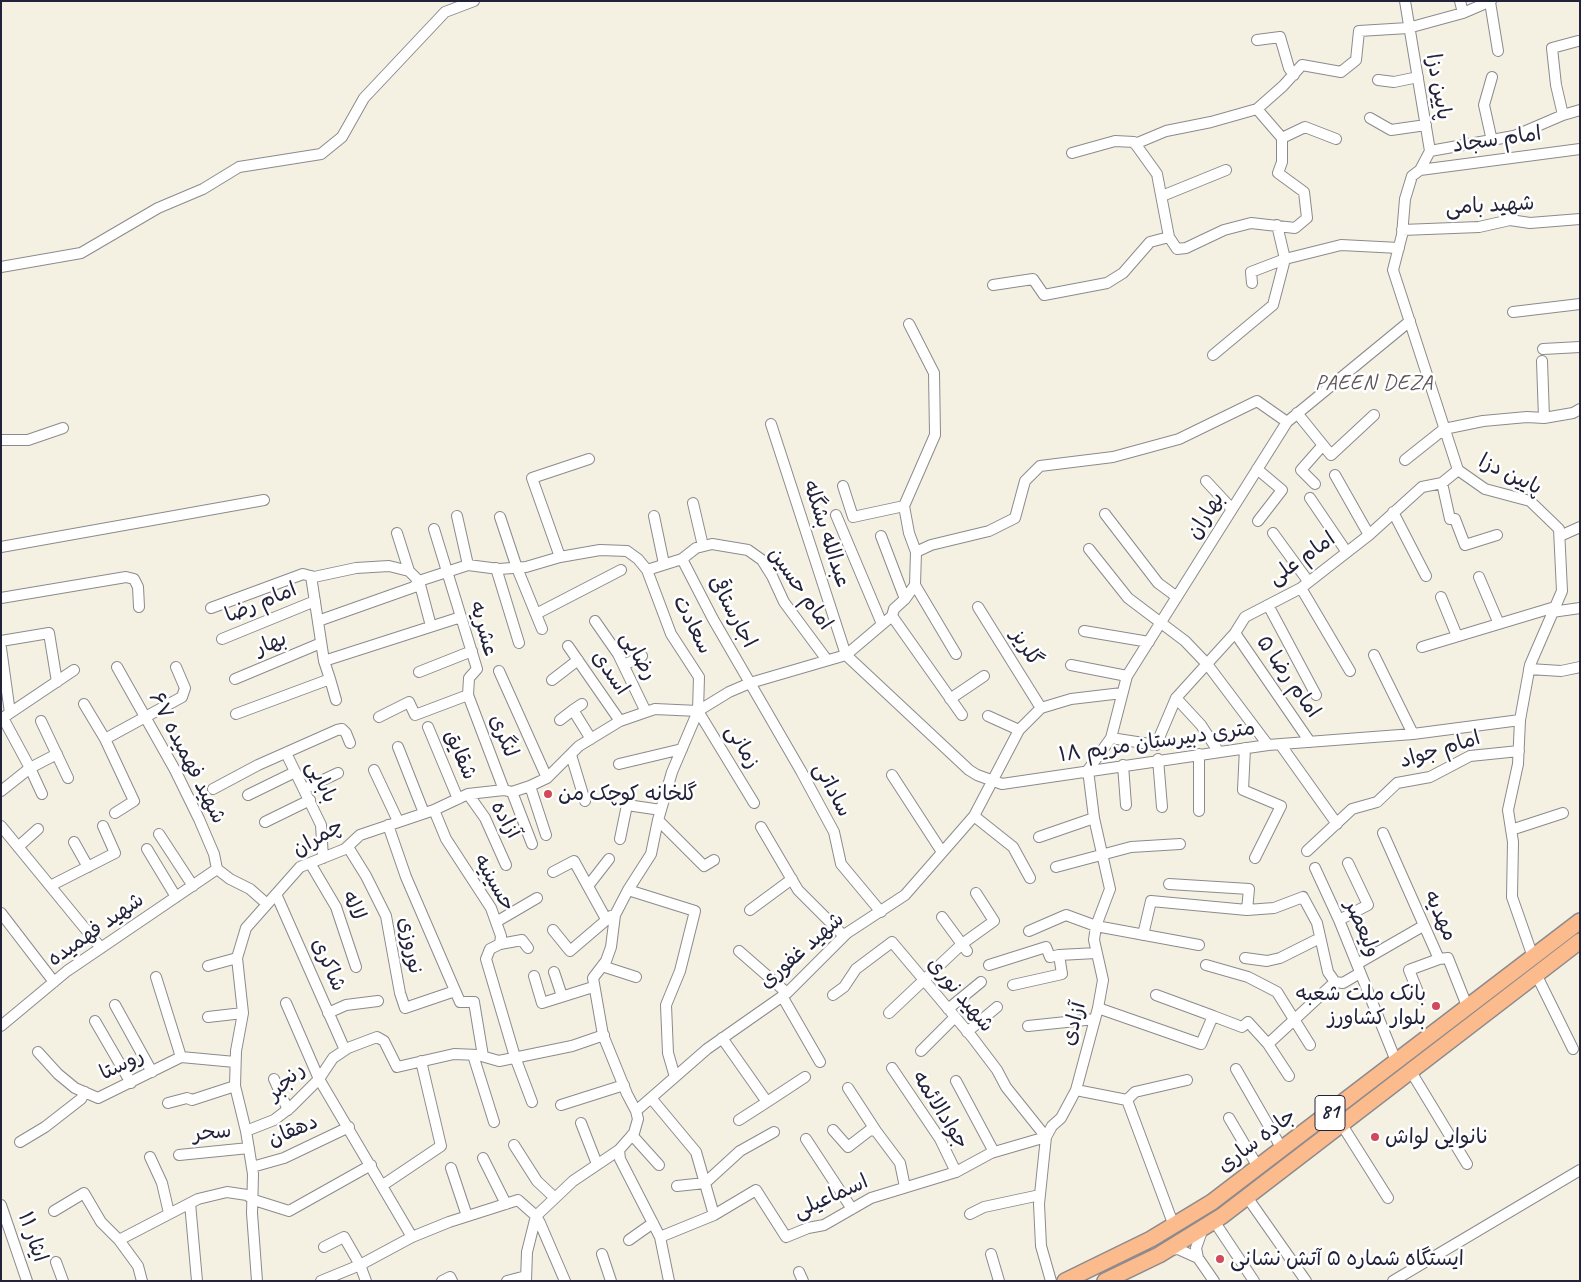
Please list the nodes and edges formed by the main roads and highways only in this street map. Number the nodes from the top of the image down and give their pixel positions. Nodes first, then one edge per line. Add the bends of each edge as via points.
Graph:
1 (1580, 921) edge
2 (1580, 941) edge
3 (1065, 1281) edge
4 (1105, 1281) edge

1 - 3 highway, جاده ساری / 81 via 1282,1149 1174,1226
2 - 4 highway, جاده ساری / 81 via 1247,1198 1167,1250

